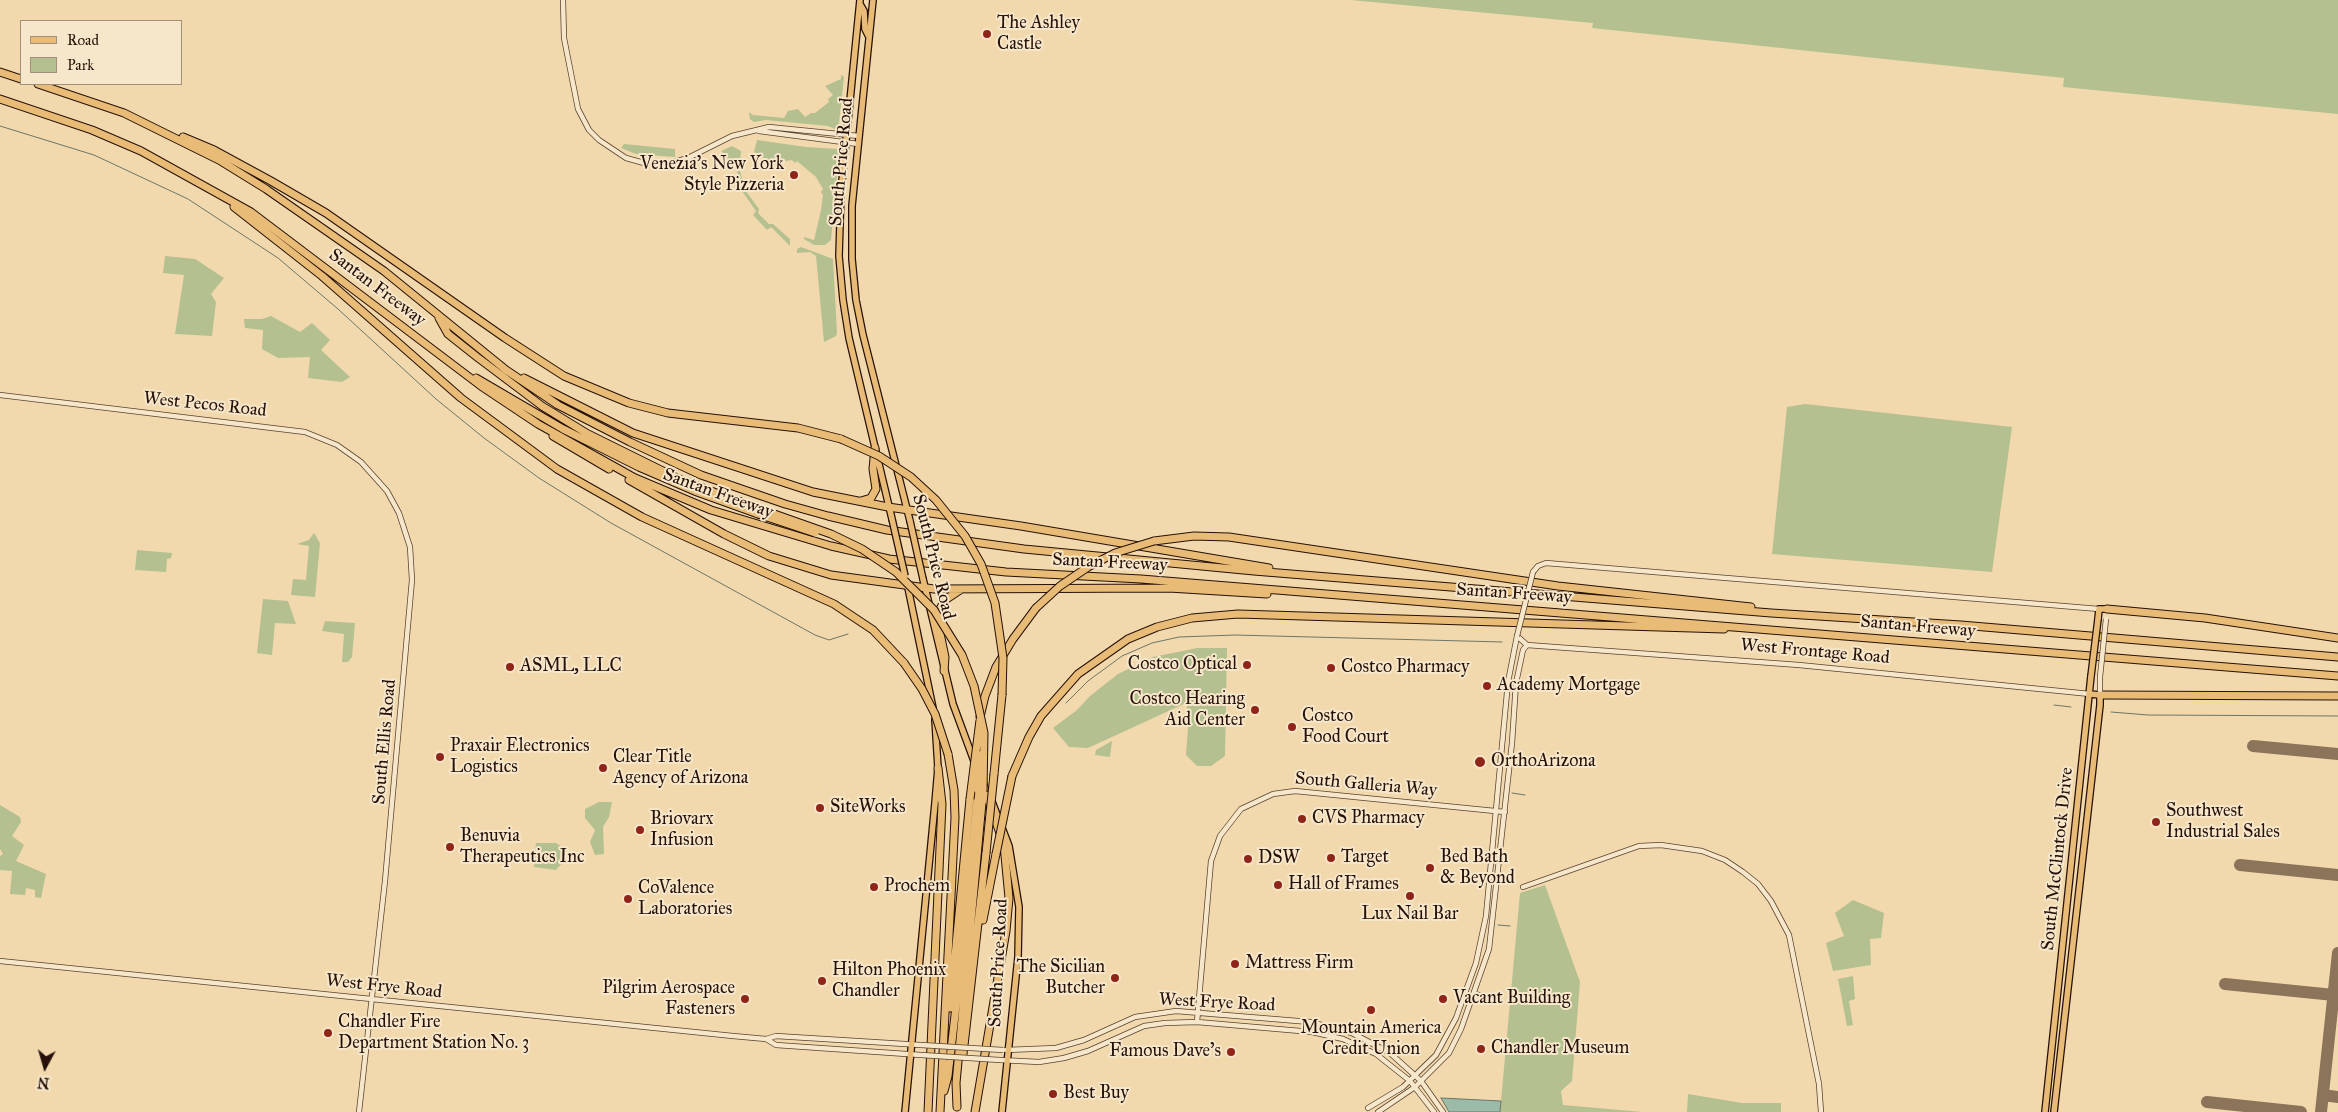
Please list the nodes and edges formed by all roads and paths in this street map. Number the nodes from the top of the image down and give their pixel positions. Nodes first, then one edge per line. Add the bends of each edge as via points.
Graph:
1 (562, 0) edge
2 (873, 0) edge
3 (860, 2) edge
4 (869, 37) junction
5 (0, 72) edge
6 (20, 79) edge
7 (41, 85) edge
8 (0, 99) edge
9 (124, 113) junction
10 (758, 130) junction
11 (846, 135) junction
12 (858, 136) junction
13 (846, 143) junction
14 (858, 144) junction
15 (196, 180) junction
16 (438, 316) junction
17 (456, 367) junction
18 (506, 370) junction
19 (0, 395) edge
20 (538, 424) junction
21 (874, 448) junction
22 (387, 492) joint
23 (855, 501) junction
24 (888, 507) junction
25 (907, 510) junction
26 (759, 512) junction
27 (1314, 575) junction
28 (908, 586) junction
29 (925, 588) junction
30 (963, 589) junction
31 (1344, 596) junction
32 (2099, 609) junction
33 (2107, 610) junction
34 (1838, 616) junction
35 (1772, 630) junction
36 (1518, 636) junction
37 (2338, 638) edge
38 (1527, 646) junction
39 (2338, 657) edge
40 (944, 671) junction
41 (2338, 676) edge
42 (2090, 694) junction
43 (2100, 695) junction
44 (2338, 696) edge
45 (938, 768) junction
46 (980, 774) junction
47 (981, 791) junction
48 (1497, 811) junction
49 (1505, 812) junction
50 (1523, 887) dead end
51 (0, 961) edge
52 (974, 966) junction
53 (372, 1000) junction
54 (1198, 1012) junction
55 (1197, 1022) junction
56 (766, 1039) junction
57 (850, 1041) junction
58 (911, 1044) junction
59 (850, 1049) junction
60 (1006, 1050) junction
61 (910, 1054) junction
62 (1008, 1060) junction
63 (1419, 1078) junction
64 (1412, 1084) junction
65 (1368, 1108) dead end
66 (940, 1109) edge
67 (957, 1109) edge
68 (359, 1112) edge
69 (905, 1112) edge
70 (928, 1112) edge
71 (975, 1112) edge
72 (1002, 1112) edge
73 (1378, 1112) edge
74 (1434, 1112) edge
75 (1443, 1112) edge
76 (1821, 1112) edge
77 (2046, 1112) edge
78 (2054, 1112) edge

1 - 10 street via 564,38 578,109 589,130 611,150 644,163 671,163 732,136
2 - 4 main road, South Price Road
3 - 4 main road via 864,11 864,29
3 - 11 main road, South Price Road
4 - 12 main road, South Price Road
5 - 6 highway
7 - 9 highway, Santan Freeway
8 - 15 highway, Santan Freeway via 92,130
9 - 16 highway, Santan Freeway via 219,160 266,189 384,271
9 - 52 highway, bridge via 214,150 326,213 533,358 571,380 628,403 668,413 798,428 841,438 879,456 911,477 936,500 965,536 981,564 995,603 1002,642 1002,695
10 - 11 street via 769,128
10 - 13 street
11 - 12 street
11 - 13 main road, South Price Road
12 - 14 main road, South Price Road
13 - 14 street
13 - 21 main road, South Price Road via 839,219 843,300
14 - 25 main road, South Price Road via 851,222 855,293
15 - 17 highway, Santan Freeway via 251,212
15 - 66 highway, bridge via 285,246 461,398 544,460 626,509 841,608 873,630 904,663 935,714 948,754 954,790
16 - 18 highway, Santan Freeway
16 - 26 highway via 448,334 524,393 580,430 665,473
17 - 20 highway, Santan Freeway
17 - 26 highway via 563,429 632,464 678,485
18 - 23 highway via 659,443 789,485
18 - 27 highway, Santan Freeway via 558,405 701,475 828,516 923,536 1024,549
19 - 22 street, West Pecos Road via 305,432 352,455
20 - 28 highway via 563,444 769,556 818,572
20 - 31 highway, Santan Freeway via 680,499 793,536 889,558 1006,572 1141,579
21 - 23 highway via 876,489 867,500
21 - 24 main road, South Price Road
22 - 53 street, South Ellis Road via 400,513 407,534 412,580
23 - 24 highway
24 - 25 highway
24 - 28 main road, South Price Road, bridge
25 - 27 highway
25 - 29 main road, South Price Road, bridge
26 - 47 highway, bridge via 861,553 900,581 926,607 953,647 970,688 977,716
27 - 34 highway, Santan Freeway
28 - 29 highway
28 - 45 main road, South Price Road via 931,692
29 - 30 highway
29 - 40 main road, South Price Road
30 - 31 highway via 1169,588
30 - 40 highway via 949,596 940,609 938,624 946,657
31 - 35 highway, Santan Freeway
32 - 33 main road
32 - 36 street, bridge via 1543,564 1533,572
32 - 42 main road, South McClintock Drive, bridge
33 - 37 highway via 2205,618
33 - 43 street, South McClintock Drive, bridge
34 - 39 highway, Santan Freeway
34 - 66 highway, bridge via 1595,591 1229,537 1194,536 1154,541 1093,564 1060,586 1036,608 996,667 985,696 970,799
35 - 41 highway, Santan Freeway
35 - 52 highway, bridge via 1238,614 1192,618 1128,639 1078,674 1041,716 1028,737 1012,776
36 - 38 street
36 - 48 street via 1508,682
38 - 42 street, West Frontage Road via 1791,664
38 - 49 street via 1523,650 1516,683
40 - 46 main road, South Price Road via 961,729
42 - 43 main road, West Frontage Road
42 - 77 main road, South McClintock Drive
43 - 44 highway
43 - 78 main road, South McClintock Drive
45 - 58 main road, South Price Road
45 - 70 highway via 942,804
46 - 60 main road, South Price Road via 1004,830 1019,896 1019,941
46 - 71 highway via 1004,845 1009,898
47 - 66 highway via 948,1076
47 - 67 highway via 956,1083
48 - 49 street, South Galleria Way
48 - 54 street, South Galleria Way via 1295,792 1273,794 1241,809 1224,829 1213,856
48 - 63 street via 1484,932 1476,963 1450,1034
49 - 63 street via 1489,949 1455,1042 1449,1053
50 - 76 street via 1619,851 1654,845 1702,850 1743,872 1771,901 1789,935 1819,1084
51 - 53 street, West Frye Road
52 - 67 highway
53 - 56 street, West Frye Road
53 - 68 street, South Ellis Road
54 - 55 street, South Galleria Way
54 - 60 street, West Frye Road via 1150,1013 1073,1044 1043,1050
54 - 63 street, West Frye Road via 1335,1027 1381,1048
55 - 62 street, West Frye Road via 1144,1026 1064,1058 1039,1062
55 - 64 street, West Frye Road via 1304,1031 1336,1037 1376,1054
56 - 57 street, West Frye Road via 776,1036
56 - 59 street, West Frye Road via 776,1045
57 - 58 street, West Frye Road
57 - 59 street
58 - 60 street, West Frye Road, bridge
58 - 61 main road, South Price Road
59 - 61 street, West Frye Road
60 - 62 main road, South Price Road
61 - 62 street, West Frye Road, bridge
61 - 69 main road, South Price Road
62 - 72 main road, South Price Road
63 - 64 street
63 - 64 street
63 - 75 street, West Frye Road
64 - 65 street
64 - 73 street
64 - 74 street, West Frye Road

